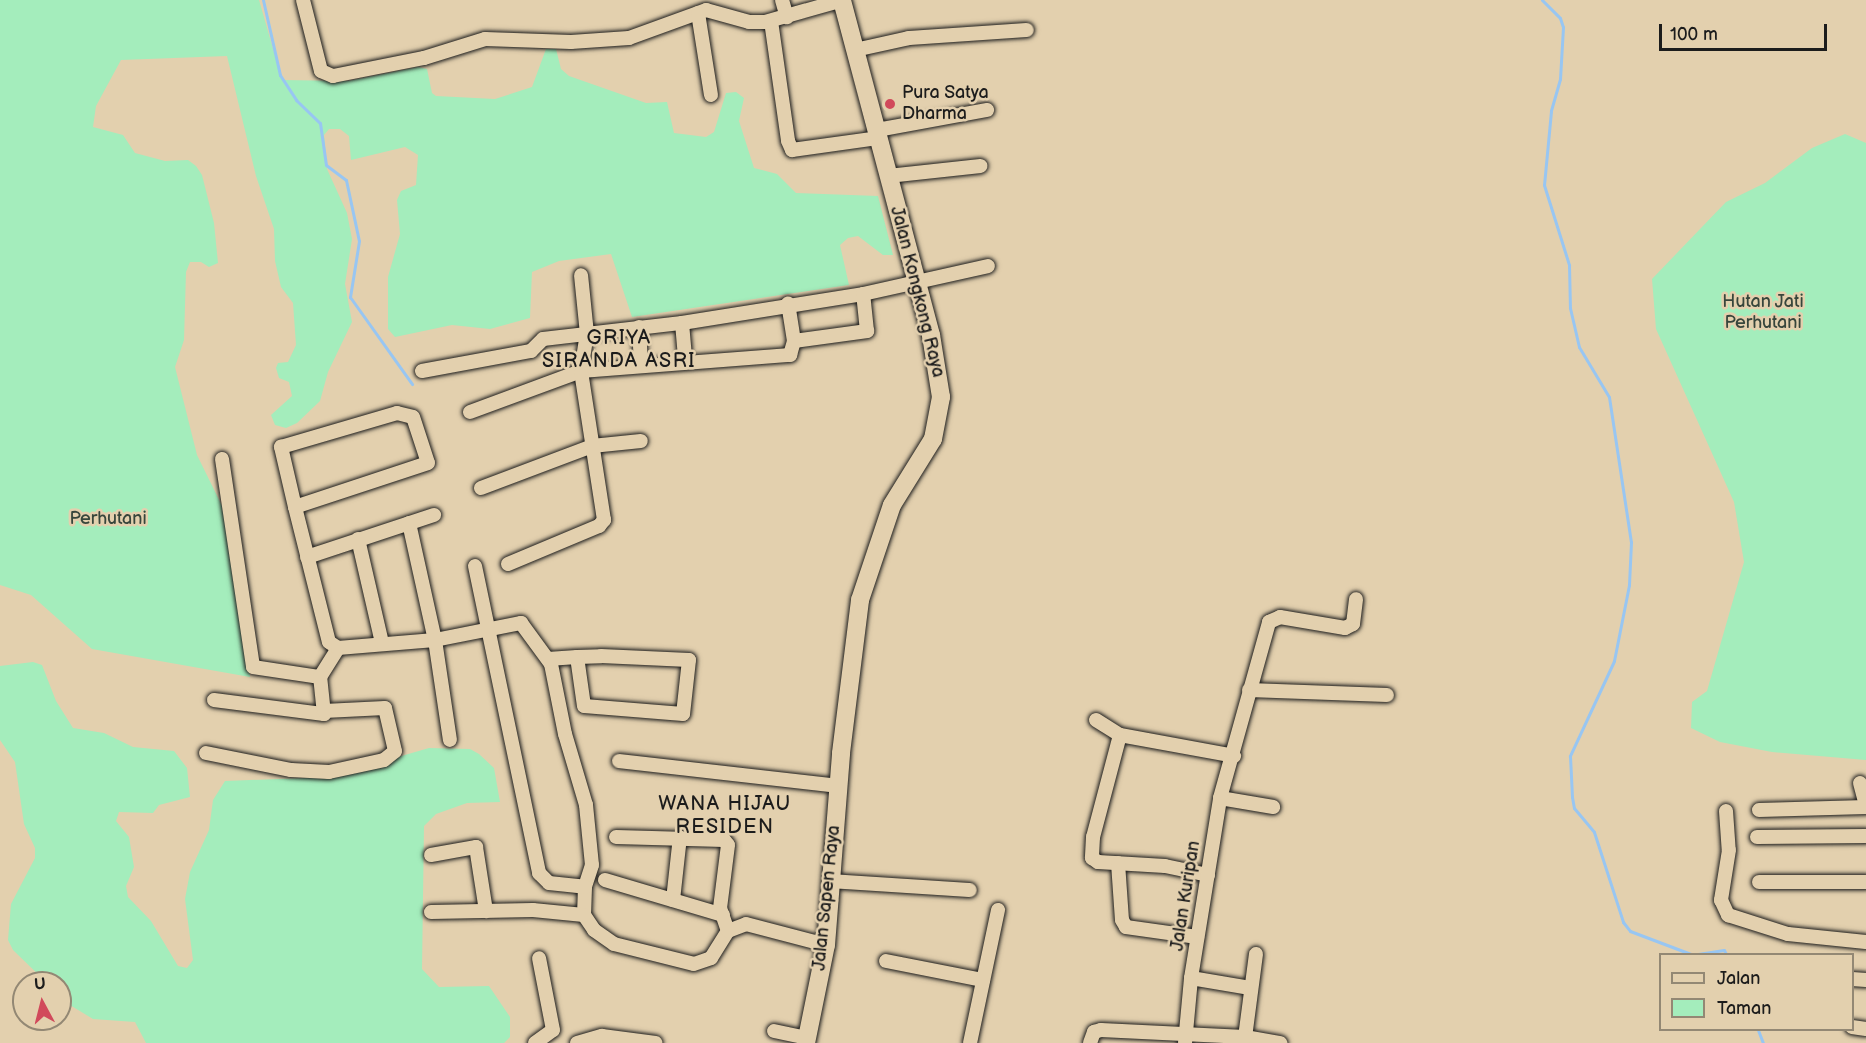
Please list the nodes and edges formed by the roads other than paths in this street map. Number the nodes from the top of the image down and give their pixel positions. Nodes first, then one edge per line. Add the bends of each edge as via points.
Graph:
1 (303, 0) edge
2 (782, 0) edge
3 (842, 0) edge
4 (698, 13) junction
5 (787, 17) junction
6 (771, 21) junction
7 (1027, 30) dead end
8 (855, 50) junction
9 (711, 95) dead end
10 (987, 110) dead end
11 (878, 134) junction
12 (980, 166) dead end
13 (888, 176) junction
14 (988, 266) dead end
15 (581, 275) dead end
16 (915, 280) junction
17 (863, 294) junction
18 (788, 303) junction
19 (682, 323) junction
20 (639, 327) junction
21 (587, 334) junction
22 (794, 341) junction
23 (685, 361) junction
24 (641, 364) junction
25 (422, 371) dead end
26 (581, 371) junction
27 (470, 412) dead end
28 (641, 441) dead end
29 (591, 446) junction
30 (222, 459) dead end
31 (481, 488) dead end
32 (295, 507) junction
33 (434, 515) dead end
34 (409, 523) junction
35 (358, 539) junction
36 (307, 556) junction
37 (508, 564) dead end
38 (475, 566) dead end
39 (1356, 599) dead end
40 (492, 632) junction
41 (435, 640) junction
42 (382, 643) junction
43 (338, 648) junction
44 (577, 657) junction
45 (550, 661) junction
46 (320, 677) junction
47 (1249, 690) junction
48 (1387, 695) dead end
49 (214, 700) dead end
50 (324, 711) junction
51 (1096, 720) dead end
52 (1120, 735) junction
53 (450, 740) dead end
54 (206, 753) dead end
55 (841, 753) joint
56 (1234, 756) junction
57 (619, 761) dead end
58 (1860, 783) dead end
59 (839, 786) junction
60 (1220, 798) junction
61 (1866, 806) edge
62 (1273, 807) dead end
63 (1759, 810) dead end
64 (1726, 811) dead end
65 (1866, 836) edge
66 (616, 837) dead end
67 (680, 837) junction
68 (1757, 837) dead end
69 (431, 855) dead end
70 (1118, 863) junction
71 (1208, 875) junction
72 (605, 880) dead end
73 (829, 881) junction
74 (1759, 882) dead end
75 (1866, 882) edge
76 (585, 887) junction
77 (970, 890) dead end
78 (673, 900) junction
79 (998, 910) dead end
80 (486, 911) junction
81 (431, 912) dead end
82 (584, 915) junction
83 (723, 915) junction
84 (728, 931) junction
85 (1197, 937) junction
86 (1866, 942) edge
87 (826, 945) junction
88 (1256, 954) dead end
89 (539, 958) dead end
90 (886, 962) dead end
91 (1191, 978) junction
92 (983, 980) junction
93 (1250, 987) junction
94 (774, 1031) dead end
95 (1245, 1037) junction
96 (1186, 1039) edge
97 (620, 1040) edge
98 (807, 1040) edge
99 (972, 1042) edge
100 (535, 1043) edge
101 (577, 1043) edge
102 (656, 1043) edge
103 (1090, 1043) edge
104 (1280, 1043) edge

1 - 4 street via 321,71 333,76 443,53 485,39 571,42 629,38
2 - 5 street
3 - 5 street
3 - 8 street, Jalan Kongkong Raya
4 - 6 street via 714,11 748,22
4 - 9 street
5 - 6 street
6 - 11 street via 792,150
7 - 8 street via 909,38
8 - 11 street, Jalan Kongkong Raya
10 - 11 street
11 - 13 street, Jalan Kongkong Raya
12 - 13 street
13 - 16 street, Jalan Kongkong Raya
14 - 16 street
15 - 21 street
16 - 17 street
16 - 55 street, Jalan Kongkong Raya via 939,369 938,418 933,439 892,505 863,590
17 - 18 street
17 - 22 street via 867,331
18 - 19 street
18 - 22 street
19 - 20 street
19 - 23 street
20 - 21 street
20 - 24 street
21 - 25 street via 543,339 531,351
21 - 26 street
22 - 23 street via 790,355
23 - 24 street
24 - 26 street
26 - 27 street
26 - 29 street
28 - 29 street
29 - 31 street
29 - 37 street via 604,520 599,526
30 - 46 street via 253,667
32 - 32 street via 428,463 413,417 397,413 281,447
32 - 36 street
33 - 34 street
34 - 35 street
34 - 41 street
35 - 36 street
35 - 42 street
36 - 43 street via 329,642
38 - 40 street
39 - 47 street, Jalan Kuripan via 1350,627 1280,617 1269,622
40 - 41 street
40 - 45 street via 521,623
40 - 76 street via 539,873 549,883
41 - 42 street
41 - 53 street
42 - 43 street
43 - 46 street
44 - 44 street via 689,660 683,714 584,706
44 - 45 street
45 - 76 street via 565,734 586,805 592,865
46 - 50 street
47 - 48 street
47 - 56 street, Jalan Kuripan
49 - 50 street via 315,716
50 - 54 street via 385,708 395,751 384,760 328,772 291,770
51 - 52 street
52 - 56 street
52 - 70 street via 1091,848 1092,858 1098,862
55 - 59 street, Jalan Sapen Raya
56 - 60 street, Jalan Kuripan
57 - 59 street
58 - 61 street
59 - 73 street, Jalan Sapen Raya
60 - 62 street
60 - 71 street, Jalan Kuripan
61 - 63 street
64 - 86 street via 1729,850 1721,900 1728,915 1788,934
65 - 68 street
66 - 67 street
67 - 78 street
67 - 83 street via 727,842 721,879
69 - 80 street via 476,847
70 - 71 street
70 - 85 street via 1122,921 1126,927
71 - 85 street, Jalan Kuripan
72 - 78 street
73 - 77 street
73 - 87 street, Jalan Sapen Raya
74 - 75 street
76 - 82 street
78 - 83 street
79 - 92 street
80 - 81 street
80 - 82 street
82 - 84 street via 594,930 614,944 694,964 711,958
83 - 84 street
84 - 87 street via 746,924
85 - 91 street, Jalan Kuripan
87 - 98 street, Jalan Sapen Raya
88 - 93 street
89 - 100 street via 553,1030
90 - 92 street
91 - 93 street
91 - 96 street, Jalan Kuripan
92 - 99 street
93 - 95 street
94 - 98 street
95 - 96 street
95 - 104 street
96 - 103 street via 1101,1030 1094,1032
97 - 101 street via 602,1036
97 - 102 street

